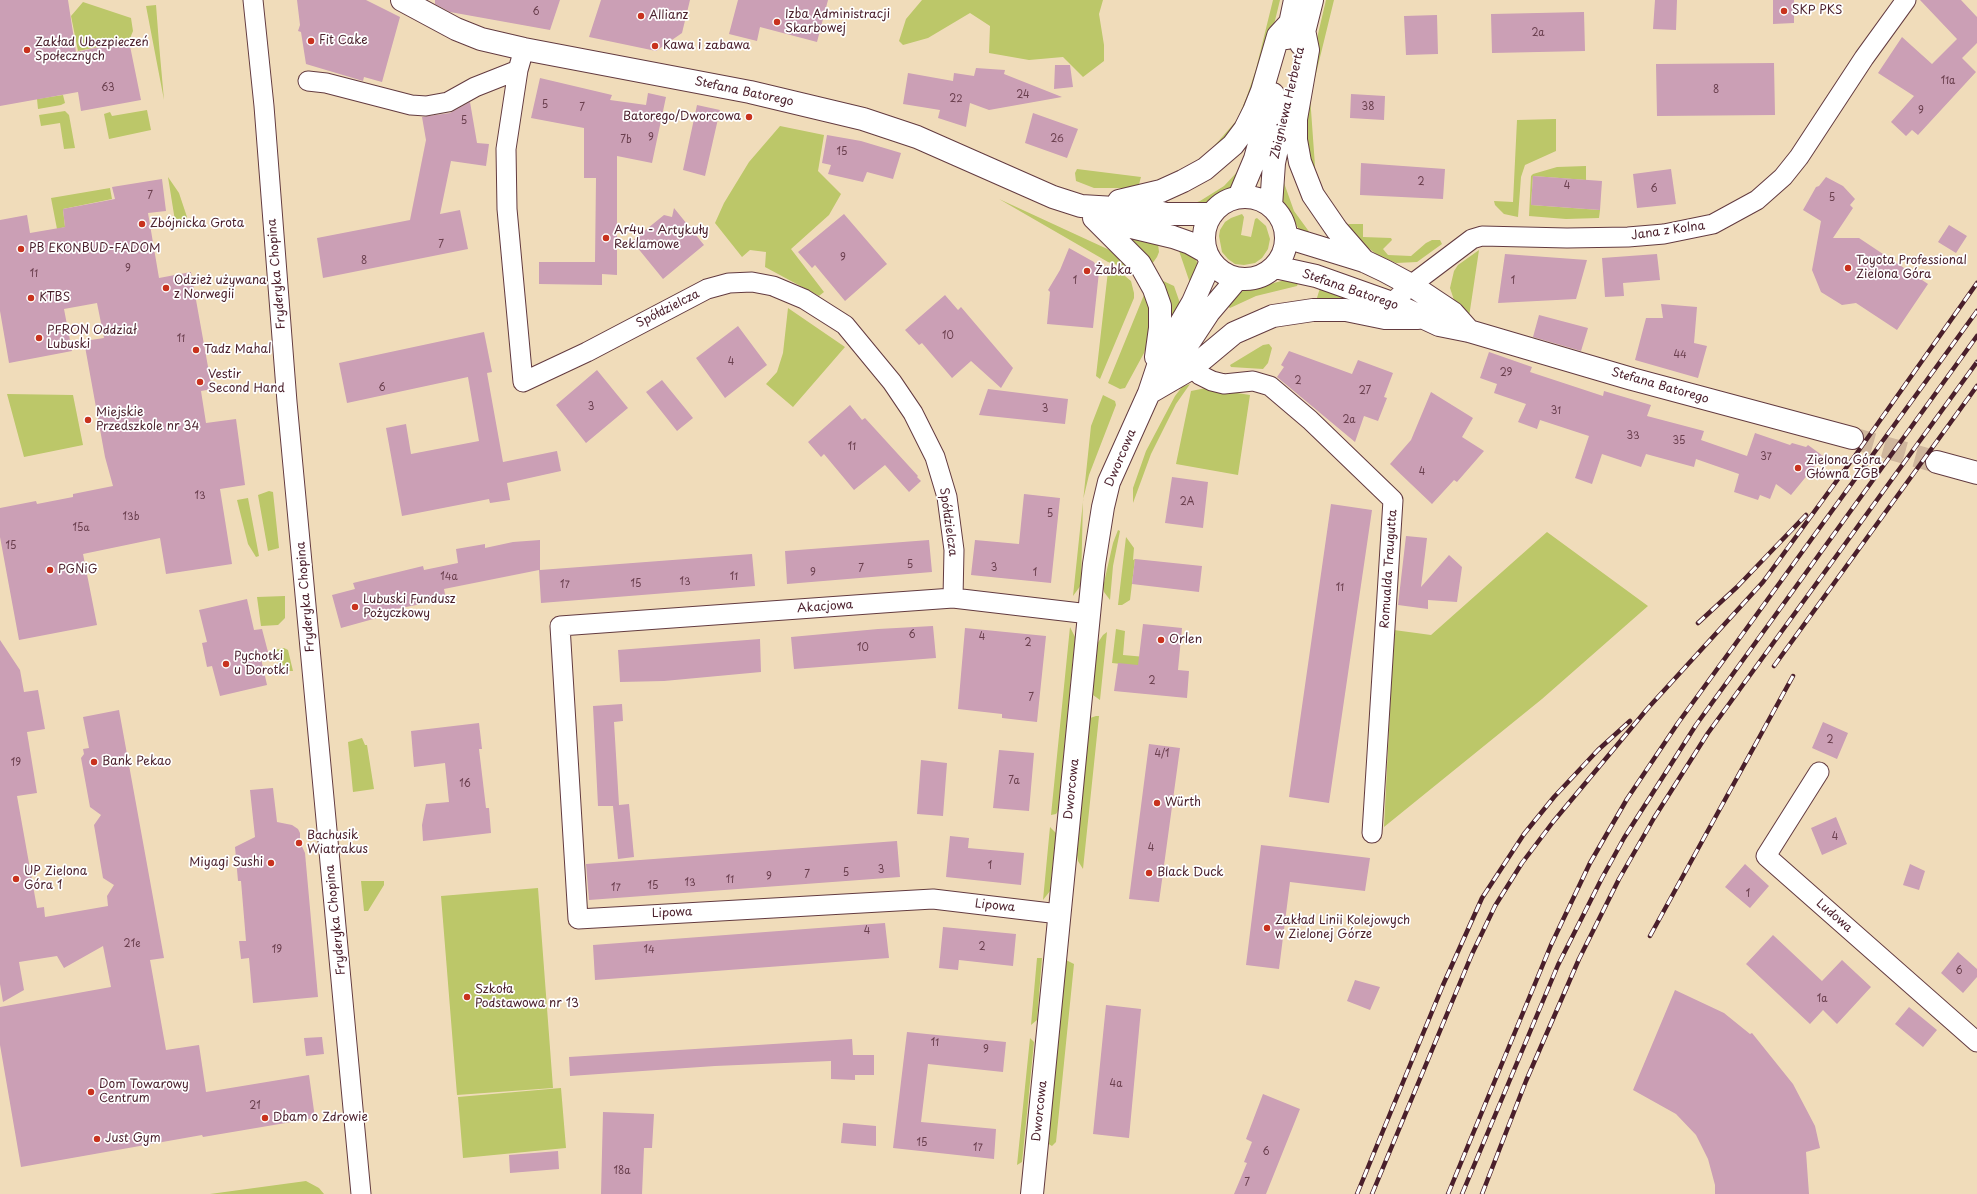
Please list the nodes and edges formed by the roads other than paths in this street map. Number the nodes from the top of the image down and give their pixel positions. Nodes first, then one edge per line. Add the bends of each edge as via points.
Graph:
1 (253, 0) edge
2 (402, 0) edge
3 (1295, 0) edge
4 (1312, 0) edge
5 (1906, 0) edge
6 (1297, 27) junction
7 (521, 59) junction
8 (308, 81) dead end
9 (1239, 198) junction
10 (1271, 206) junction
11 (1091, 210) junction
12 (1212, 214) junction
13 (1286, 237) junction
14 (1208, 256) junction
15 (1364, 262) junction
16 (1275, 266) junction
17 (1237, 279) junction
18 (1411, 286) junction
19 (1392, 303) junction
20 (1423, 318) junction
21 (1469, 331) junction
22 (1186, 362) junction
23 (1150, 393) junction
24 (1852, 438) tunnel mouth
25 (1937, 462) tunnel mouth
26 (1977, 473) edge
27 (953, 598) junction
28 (1089, 614) junction
29 (560, 626) joint
30 (1819, 772) dead end
31 (1372, 833) dead end
32 (1059, 914) junction
33 (1977, 1042) edge
34 (361, 1194) edge
35 (1032, 1194) edge

1 - 34 street, Fryderyka Chopina via 264,106 287,402
2 - 7 street, Stefana Batorego
3 - 6 street, Zbigniewa Herberta
4 - 6 street, Zbigniewa Herberta
5 - 18 street, Jana z Kolna via 1864,58 1799,157 1783,177 1756,200 1713,224 1664,234 1567,238 1482,236 1472,239
6 - 9 street, Zbigniewa Herberta via 1260,143
6 - 10 street, Zbigniewa Herberta via 1274,163
6 - 11 street via 1278,36 1262,91 1245,130 1219,159 1173,186
6 - 15 street via 1308,50 1296,119 1300,162 1313,195 1337,230
7 - 8 street via 448,102 426,106 411,105 326,83
7 - 11 street, Stefana Batorego via 750,92 863,119 917,138 1024,185
7 - 27 street, Spółdzielcza via 506,149 506,164 507,209 523,382 587,352 707,289 730,283 752,282 773,286 804,300 845,325 892,382 913,413 935,457 947,497 954,550
9 - 10 street via 1252,198
9 - 12 street via 1230,200
10 - 13 street via 1281,218
11 - 12 street, Stefana Batorego
11 - 14 street, Stefana Batorego via 1190,243
11 - 23 street via 1140,264 1160,306 1158,348
12 - 14 street via 1204,231
13 - 15 street, Stefana Batorego
13 - 16 street via 1283,252
14 - 17 street via 1226,275
14 - 23 street, Dworcowa via 1193,302 1161,357
15 - 18 street, Stefana Batorego
16 - 17 street via 1258,277
16 - 19 street, Stefana Batorego via 1316,276
17 - 22 street, Dworcowa via 1210,312
18 - 19 street, Jana z Kolna
18 - 21 street, Stefana Batorego via 1453,313
19 - 20 street, Stefana Batorego
20 - 21 street, Stefana Batorego via 1439,325
20 - 22 street via 1385,318 1346,310 1313,310 1284,314 1249,325 1208,352
21 - 24 street, Stefana Batorego via 1625,377
22 - 23 street, Dworcowa
22 - 31 street, Romualda Traugutta via 1212,381 1224,384 1253,381 1270,386 1310,420 1393,500
23 - 28 street, Dworcowa via 1109,482 1098,533
25 - 26 street
27 - 28 street, Akacjowa
27 - 29 street, Akacjowa
28 - 32 street, Dworcowa
29 - 32 street, Lipowa via 578,919 933,899
30 - 33 street, Ludowa via 1766,856
32 - 35 street, Dworcowa

